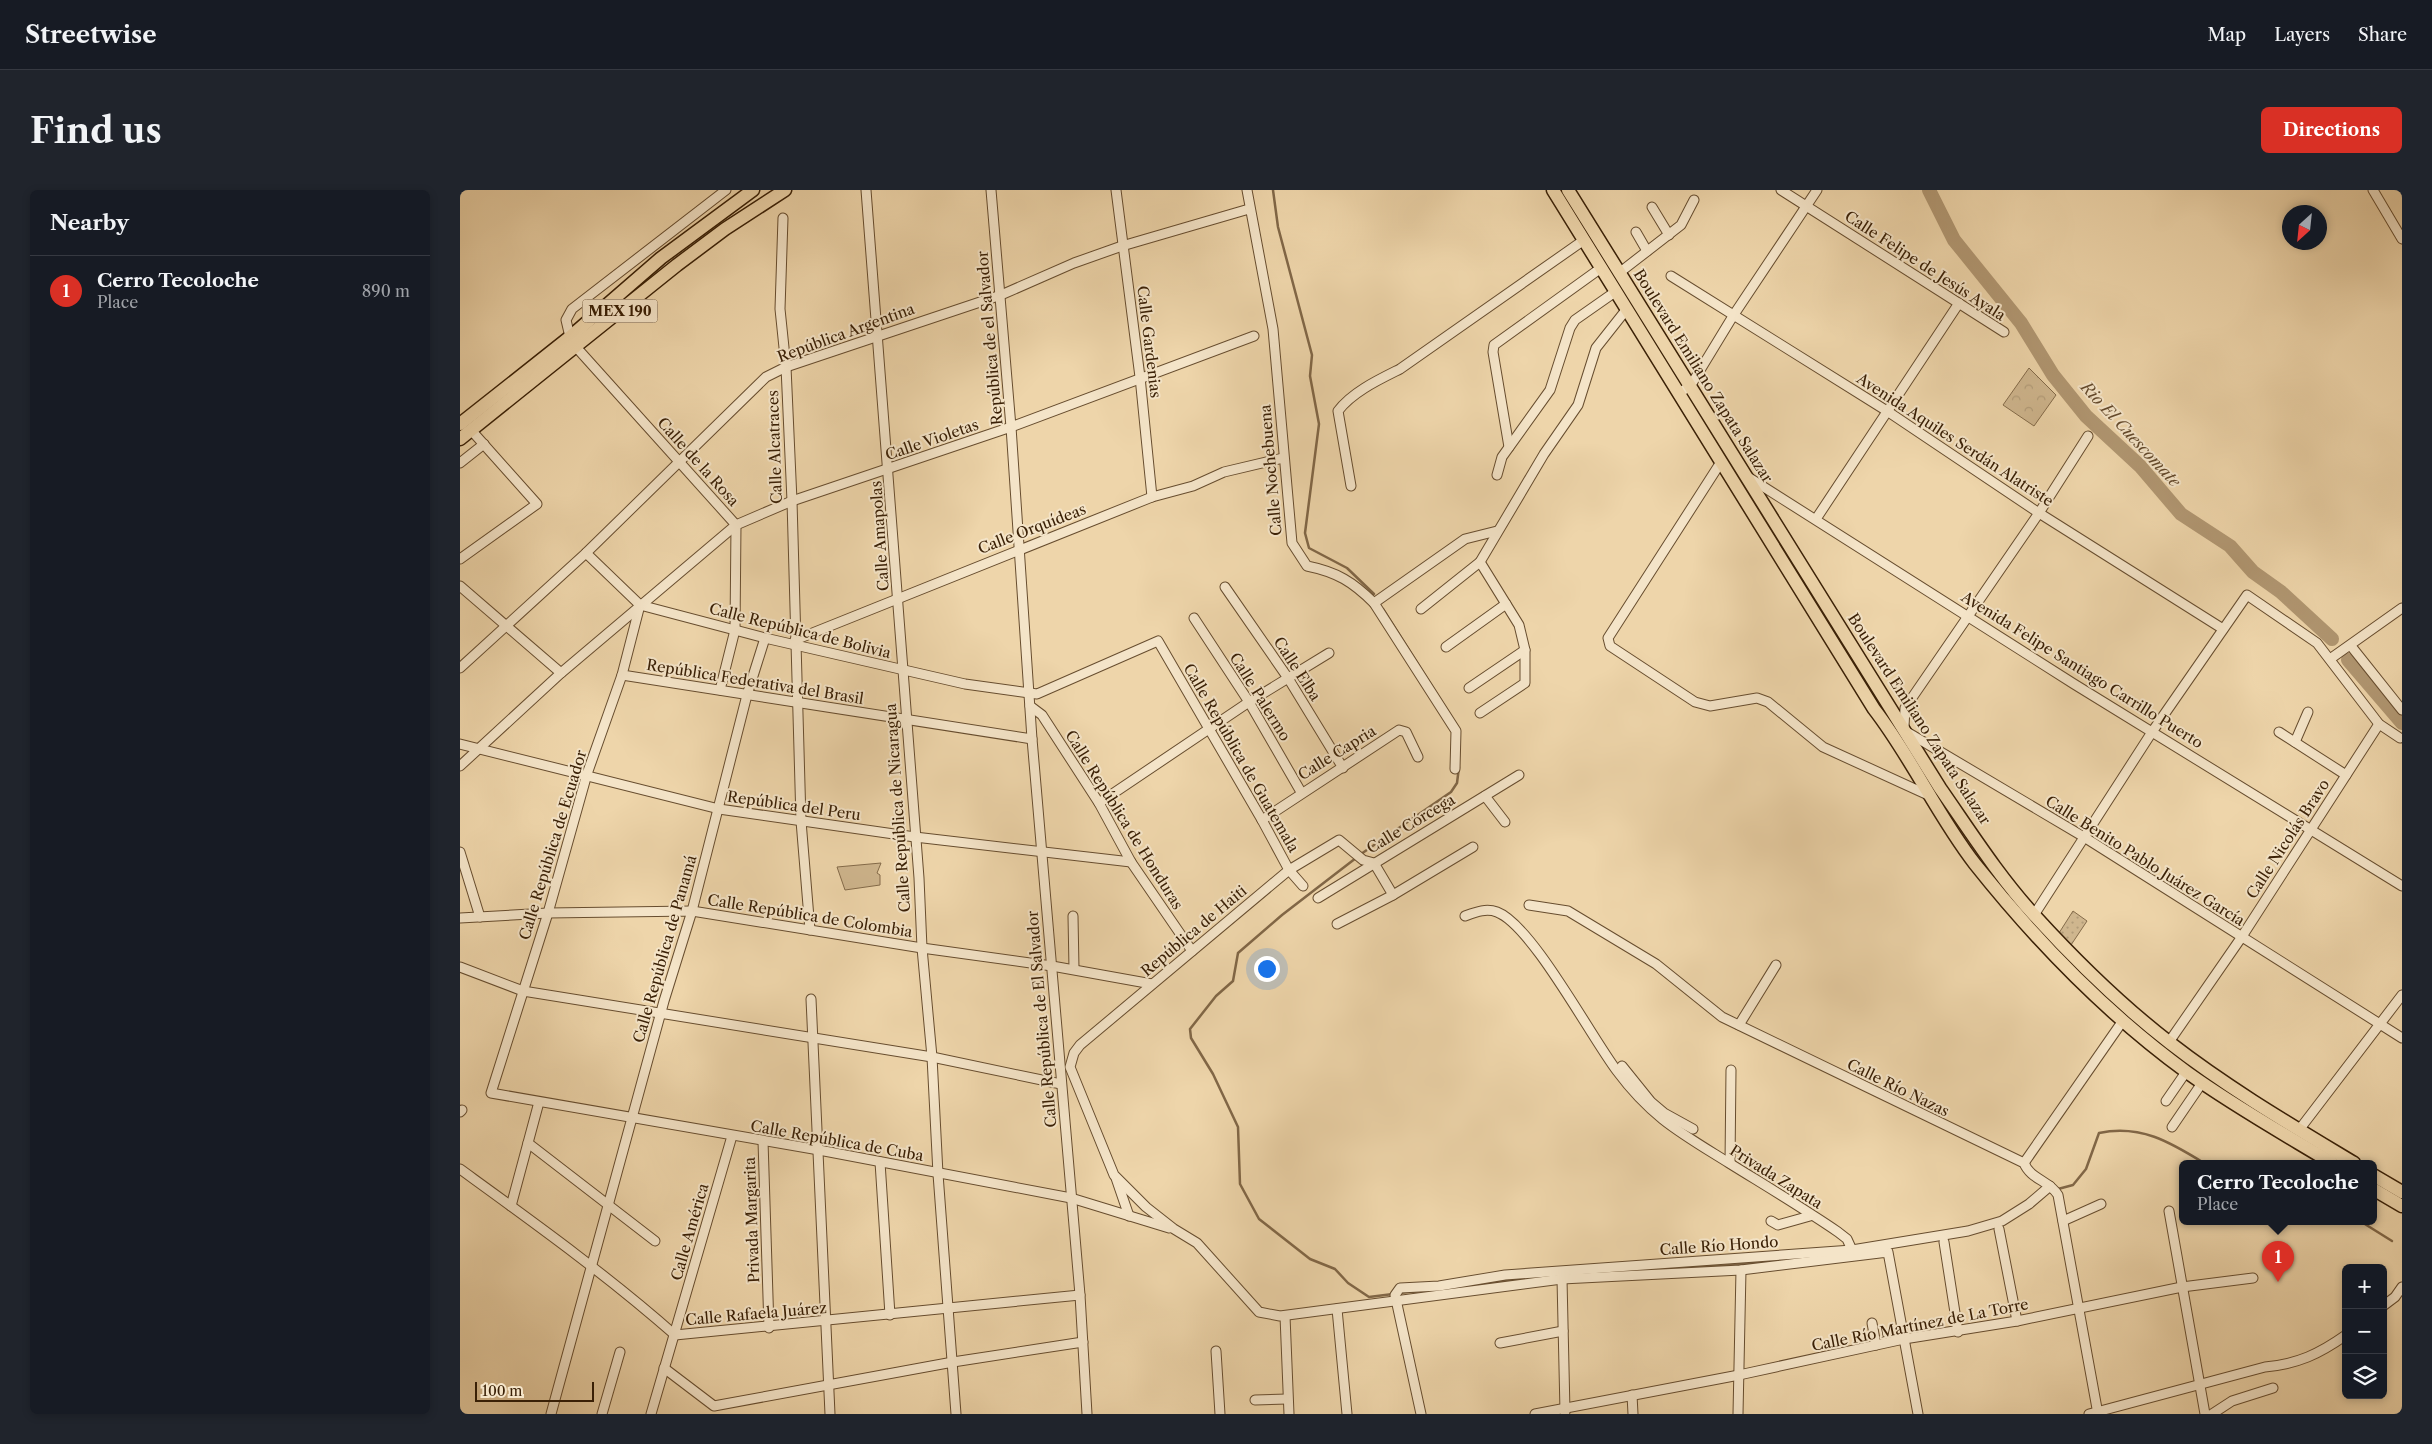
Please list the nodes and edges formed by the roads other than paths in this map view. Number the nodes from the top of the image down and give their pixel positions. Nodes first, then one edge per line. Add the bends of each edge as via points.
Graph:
1 (726, 190) edge
2 (753, 190) edge
3 (785, 190) edge
4 (866, 190) edge
5 (991, 190) edge
6 (1116, 190) edge
7 (1247, 190) edge
8 (1553, 190) edge
9 (1568, 190) edge
10 (1781, 190) edge
11 (1817, 190) edge
12 (2373, 190) edge
13 (1694, 200) dead end
14 (1806, 206) junction
15 (1652, 207) dead end
16 (1249, 209) junction
17 (783, 218) dead end
18 (1636, 232) dead end
19 (1669, 236) junction
20 (2402, 239) edge
21 (1584, 240) junction
22 (1122, 246) junction
23 (1647, 250) junction
24 (1601, 268) junction
25 (1619, 273) junction
26 (1671, 276) dead end
27 (1615, 292) junction
28 (1001, 295) junction
29 (1959, 303) junction
30 (1626, 310) junction
31 (1734, 316) junction
32 (2004, 332) dead end
33 (877, 335) junction
34 (1254, 336) dead end
35 (573, 342) junction
36 (786, 367) junction
37 (1140, 377) junction
38 (1691, 385) junction
39 (1678, 394) junction
40 (1887, 411) junction
41 (466, 427) edge
42 (1011, 427) junction
43 (2088, 436) dead end
44 (460, 439) edge
45 (484, 444) junction
46 (1509, 447) junction
47 (1283, 458) junction
48 (680, 462) junction
49 (1721, 462) junction
50 (460, 463) edge
51 (888, 470) junction
52 (1496, 475) dead end
53 (1748, 477) junction
54 (1351, 486) dead end
55 (1152, 498) junction
56 (792, 501) junction
57 (2039, 513) junction
58 (1816, 519) junction
59 (736, 525) junction
60 (1497, 531) junction
61 (1018, 550) junction
62 (586, 553) junction
63 (460, 559) edge
64 (1480, 562) junction
65 (460, 586) edge
66 (1225, 587) dead end
67 (898, 597) junction
68 (1374, 603) junction
69 (1506, 604) junction
70 (640, 605) junction
71 (2402, 608) edge
72 (1421, 609) dead end
73 (1968, 616) junction
74 (1194, 618) dead end
75 (508, 626) junction
76 (2223, 628) junction
77 (735, 630) junction
78 (765, 638) junction
79 (795, 642) junction
80 (1446, 647) dead end
81 (2348, 648) junction
82 (1524, 650) junction
83 (1329, 653) dead end
84 (2332, 658) junction
85 (460, 668) edge
86 (902, 670) junction
87 (562, 673) junction
88 (622, 675) junction
89 (1288, 678) junction
90 (1469, 688) dead end
91 (720, 690) junction
92 (1029, 693) junction
93 (747, 695) junction
94 (1249, 702) junction
95 (798, 703) junction
96 (1030, 706) junction
97 (1874, 709) junction
98 (2402, 710) edge
99 (2308, 712) dead end
100 (1480, 713) dead end
101 (905, 719) junction
102 (2379, 724) junction
103 (1210, 730) junction
104 (2152, 732) junction
105 (2279, 732) dead end
106 (1907, 735) junction
107 (2400, 738) dead end
108 (1032, 739) junction
109 (2296, 742) junction
110 (460, 744) edge
111 (1898, 744) junction
112 (479, 748) junction
113 (1418, 757) dead end
114 (460, 766) edge
115 (1344, 768) junction
116 (1455, 769) dead end
117 (587, 774) junction
118 (1519, 775) dead end
119 (2346, 775) junction
120 (1302, 792) junction
121 (1928, 795) junction
122 (1485, 796) junction
123 (1099, 803) junction
124 (719, 809) junction
125 (1262, 820) junction
126 (801, 821) junction
127 (1504, 822) dead end
128 (2311, 828) junction
129 (915, 837) junction
130 (2084, 837) junction
131 (1473, 847) dead end
132 (460, 852) edge
133 (1042, 852) junction
134 (1131, 862) junction
135 (1374, 863) junction
136 (1288, 870) junction
137 (1303, 886) dead end
138 (2402, 886) edge
139 (1393, 895) junction
140 (1318, 898) dead end
141 (1529, 905) dead end
142 (692, 912) junction
143 (548, 913) junction
144 (2034, 915) junction
145 (1073, 916) dead end
146 (1465, 916) dead end
147 (480, 917) junction
148 (460, 918) edge
149 (1337, 924) dead end
150 (810, 930) junction
151 (2241, 938) junction
152 (922, 948) junction
153 (1192, 952) junction
154 (1052, 966) junction
155 (1776, 966) dead end
156 (460, 968) edge
157 (1074, 969) junction
158 (1152, 984) junction
159 (523, 992) junction
160 (2402, 995) edge
161 (811, 1000) dead end
162 (660, 1013) junction
163 (2122, 1022) junction
164 (2380, 1024) junction
165 (1739, 1025) junction
166 (814, 1038) junction
167 (2402, 1038) edge
168 (2168, 1042) junction
169 (1060, 1051) junction
170 (1074, 1053) junction
171 (932, 1057) junction
172 (1622, 1066) dead end
173 (1066, 1067) junction
174 (1731, 1070) dead end
175 (2186, 1072) junction
176 (1061, 1084) junction
177 (2202, 1084) junction
178 (491, 1093) joint
179 (2166, 1101) dead end
180 (540, 1102) junction
181 (632, 1119) junction
182 (1680, 1122) junction
183 (2172, 1127) dead end
184 (1693, 1129) dead end
185 (2300, 1130) junction
186 (1679, 1133) junction
187 (732, 1136) junction
188 (763, 1142) junction
189 (528, 1143) junction
190 (819, 1150) junction
191 (2327, 1160) edge
192 (2349, 1160) edge
193 (880, 1162) junction
194 (1730, 1163) junction
195 (2024, 1163) junction
196 (460, 1169) edge
197 (938, 1174) junction
198 (1114, 1175) junction
199 (2377, 1177) edge
200 (2034, 1178) junction
201 (2053, 1189) junction
202 (2377, 1190) edge
203 (2402, 1192) edge
204 (2038, 1194) junction
205 (1071, 1198) junction
206 (2101, 1204) dead end
207 (610, 1205) junction
208 (511, 1206) junction
209 (2402, 1206) edge
210 (2169, 1211) dead end
211 (1129, 1216) junction
212 (1810, 1216) junction
213 (1771, 1221) dead end
214 (2063, 1221) junction
215 (1174, 1229) junction
216 (2000, 1230) dead end
217 (655, 1242) dead end
218 (1944, 1242) dead end
219 (1852, 1250) junction
220 (593, 1268) junction
221 (1741, 1270) junction
222 (2253, 1278) dead end
223 (1562, 1279) junction
224 (2182, 1287) junction
225 (2402, 1287) edge
226 (1080, 1295) junction
227 (1396, 1296) junction
228 (2387, 1303) edge
229 (2078, 1307) junction
230 (948, 1308) junction
231 (1337, 1309) junction
232 (890, 1315) junction
233 (1285, 1316) junction
234 (2017, 1321) junction
235 (826, 1322) junction
236 (1872, 1324) dead end
237 (769, 1328) junction
238 (1563, 1331) junction
239 (1958, 1332) junction
240 (675, 1335) junction
241 (2342, 1338) edge
242 (1904, 1339) junction
243 (1083, 1342) junction
244 (1500, 1344) dead end
245 (1876, 1345) junction
246 (1216, 1351) dead end
247 (620, 1352) dead end
248 (953, 1362) junction
249 (664, 1368) junction
250 (1739, 1375) junction
251 (2199, 1385) junction
252 (828, 1386) junction
253 (2273, 1388) dead end
254 (1632, 1395) junction
255 (1287, 1399) junction
256 (1255, 1400) dead end
257 (1565, 1411) edge
258 (2095, 1413) edge
259 (551, 1414) edge
260 (602, 1414) edge
261 (651, 1414) edge
262 (830, 1414) edge
263 (956, 1414) edge
264 (1086, 1414) edge
265 (1220, 1414) edge
266 (1289, 1414) edge
267 (1347, 1414) edge
268 (1420, 1414) edge
269 (1535, 1414) edge
270 (1633, 1414) edge
271 (1738, 1414) edge
272 (1918, 1414) edge
273 (2205, 1414) edge
274 (2212, 1414) edge

1 - 35 street via 572,309 566,320
2 - 35 main road, MEX 190 via 661,258
3 - 35 main road, MEX 190 via 725,229
4 - 33 street, Calle Amapolas
5 - 28 street, República de el Salvador
6 - 22 street, Calle Gardenias
7 - 16 street, Calle Nochebuena
8 - 21 main road, Boulevard Emiliano Zapata Salazar
9 - 25 main road, Boulevard Emiliano Zapata Salazar
10 - 14 street, Calle Felipe de Jesús Ayala
11 - 14 street
12 - 20 street
13 - 19 street via 1681,225
14 - 29 street, Calle Felipe de Jesús Ayala
14 - 31 street
15 - 19 street
16 - 22 street, República Argentina
16 - 47 street, Calle Nochebuena via 1272,328
17 - 36 street, Calle Alcatraces via 780,308
18 - 23 street
19 - 23 street
21 - 24 main road, Boulevard Emiliano Zapata Salazar
21 - 54 street via 1400,369 1344,404 1338,411
22 - 28 street, República Argentina
22 - 37 street, Calle Gardenias
23 - 25 street
24 - 27 main road, Boulevard Emiliano Zapata Salazar
24 - 46 street via 1494,345
25 - 38 main road, Boulevard Emiliano Zapata Salazar
26 - 31 street, Avenida Aquiles Serdán Alatriste
27 - 30 main road, Boulevard Emiliano Zapata Salazar
27 - 46 street via 1575,320 1550,390
28 - 33 street, República Argentina
28 - 42 street, República de el Salvador
29 - 32 street, Calle Felipe de Jesús Ayala
29 - 40 street
30 - 39 main road, Boulevard Emiliano Zapata Salazar
30 - 60 street via 1596,348 1578,405
31 - 38 street
31 - 40 street, Avenida Aquiles Serdán Alatriste
33 - 36 street, República Argentina
33 - 51 street, Calle Amapolas
34 - 37 street, Calle Violetas
35 - 41 main road, MEX 190
35 - 48 street, Calle de la Rosa
36 - 48 street, República Argentina via 766,378
36 - 56 street, Calle Alcatraces
37 - 42 street, Calle Violetas
37 - 55 street, Calle Gardenias
38 - 39 street
38 - 53 main road, Boulevard Emiliano Zapata Salazar
39 - 49 main road, Boulevard Emiliano Zapata Salazar
40 - 57 street, Avenida Aquiles Serdán Alatriste
40 - 58 street
41 - 44 main road, MEX 190
41 - 45 street
42 - 51 street, Calle Violetas
42 - 61 street, República de el Salvador
43 - 57 street
45 - 50 street
45 - 63 street via 537,504
46 - 52 street
47 - 55 street, Calle Orquídeas via 1224,472 1193,486
47 - 68 street, Calle Nochebuena via 1292,543 1307,566 1330,570 1356,585
48 - 59 street, Calle de la Rosa
48 - 62 street, República Argentina
49 - 97 main road, Boulevard Emiliano Zapata Salazar
49 - 121 street via 1608,638 1610,646 1695,702 1710,706 1756,698 1768,702 1822,747
51 - 56 street, Calle Violetas
51 - 67 street, Calle Amapolas
53 - 58 street, Avenida Felipe Santiago Carrillo Puerto
53 - 106 main road, Boulevard Emiliano Zapata Salazar
55 - 61 street, Calle Orquídeas
56 - 59 street, Calle Violetas
56 - 79 street, Calle Alcatraces
57 - 73 street
57 - 76 street, Avenida Aquiles Serdán Alatriste
58 - 73 street, Avenida Felipe Santiago Carrillo Puerto
59 - 70 street, Calle Violetas
59 - 77 street, Calle de la Rosa
60 - 64 street
60 - 68 street via 1465,539
61 - 67 street, Calle Orquídeas
61 - 92 street, República de el Salvador
62 - 70 street, Calle República de Bolivia
62 - 75 street, República Argentina
64 - 69 street
64 - 72 street
65 - 75 street
66 - 89 street, Calle Elba
67 - 79 street, Calle Orquídeas
67 - 86 street, Calle Amapolas
68 - 116 street, Calle Nochebuena via 1456,731
69 - 80 street
69 - 82 street via 1519,625
70 - 77 street, Calle República de Bolivia
70 - 87 street, Calle Violetas
70 - 88 street, Calle República de Ecuador
71 - 81 street
73 - 104 street, Avenida Felipe Santiago Carrillo Puerto
73 - 106 street via 1905,708
74 - 94 street, Calle Palermo
75 - 85 street, República Argentina
75 - 87 street
76 - 84 street via 2247,595 2316,643
76 - 104 street
77 - 78 street, Calle República de Bolivia
77 - 91 street, Calle de la Rosa
78 - 79 street, Calle República de Bolivia
78 - 93 street, Calle República de Panamá
79 - 86 street, Calle República de Bolivia
79 - 95 street, Calle Alcatraces
81 - 84 street
81 - 98 street
82 - 90 street
82 - 100 street via 1526,683
83 - 89 street
84 - 102 street
86 - 92 street, Calle República de Bolivia via 965,684
86 - 101 street, Calle República de Nicaragua
87 - 112 street, Calle Violetas
88 - 91 street, República Federativa del Brasil
88 - 117 street, Calle República de Ecuador
89 - 94 street
89 - 115 street, Calle Elba
91 - 93 street, República Federativa del Brasil
92 - 96 street, Calle República de El Salvador
92 - 103 street, Calle República de Guatemala via 1037,694 1158,641
93 - 95 street, República Federativa del Brasil
93 - 124 street, Calle República de Panamá
94 - 103 street
94 - 120 street, Calle Palermo
95 - 101 street, República Federativa del Brasil
95 - 126 street, Calle Alcatraces
96 - 108 street, Calle República de El Salvador
96 - 123 street, Calle República de Honduras via 1042,716
97 - 106 street, Calle Benito Pablo Juárez García via 1887,714
97 - 111 main road, Boulevard Emiliano Zapata Salazar
99 - 109 street
101 - 108 street, República Federativa del Brasil
101 - 129 street, Calle República de Nicaragua
102 - 107 street
102 - 119 street, Calle Nicolás Bravo
103 - 123 street
103 - 125 street, Calle República de Guatemala
104 - 128 street, Avenida Felipe Santiago Carrillo Puerto
104 - 130 street
105 - 109 street
106 - 111 main road
106 - 130 street, Calle Benito Pablo Juárez García
106 - 144 main road, Boulevard Emiliano Zapata Salazar via 1945,796 2006,882
108 - 133 street, Calle República de El Salvador
109 - 119 street
110 - 112 street, República del Peru
111 - 121 main road, Boulevard Emiliano Zapata Salazar
112 - 114 street, Calle Violetas
112 - 117 street, República del Peru
113 - 115 street, Calle Capria via 1406,732 1399,730
115 - 120 street, Calle Capria
117 - 124 street, República del Peru
117 - 143 street, Calle República de Ecuador
118 - 122 street, Calle Córcega
119 - 128 street, Calle Nicolás Bravo
120 - 125 street, Calle Capria
121 - 163 main road, Boulevard Emiliano Zapata Salazar via 1974,863 2024,923 2062,965
122 - 127 street
122 - 135 street, Calle Córcega
123 - 134 street, Calle República de Honduras
124 - 126 street, República del Peru
124 - 142 street, Calle República de Panamá
125 - 136 street, Calle República de Guatemala
126 - 129 street, República del Peru
126 - 150 street, Calle Alcatraces
128 - 138 street, Avenida Felipe Santiago Carrillo Puerto
128 - 151 street, Calle Nicolás Bravo
129 - 133 street, República del Peru
129 - 152 street, Calle República de Nicaragua
130 - 144 street
130 - 151 street, Calle Benito Pablo Juárez García
131 - 139 street
132 - 147 street
133 - 134 street, República del Peru
133 - 154 street, Calle República de El Salvador
134 - 153 street, Calle República de Honduras
135 - 136 street, República de Haiti via 1363,860 1339,840
135 - 139 street
135 - 140 street, Calle Córcega
136 - 137 street, Calle República de Guatemala
136 - 153 street, República de Haiti
139 - 149 street
141 - 165 street, Calle Río Nazas via 1568,911 1620,940 1656,964 1722,1017
142 - 143 street, Calle República de Colombia
142 - 150 street, Calle República de Colombia
142 - 162 street, Calle República de Panamá
143 - 147 street, Calle República de Colombia
143 - 159 street, Calle República de Ecuador
144 - 168 main road, Boulevard Emiliano Zapata Salazar via 2105,987
145 - 157 street
146 - 186 street, Privada Zapata via 1489,910 1498,912 1515,924 1545,962 1616,1070 1643,1104
147 - 148 street, Calle República de Colombia
150 - 152 street, Calle República de Colombia
151 - 164 street, Calle Benito Pablo Juárez García
151 - 168 street, Calle Nicolás Bravo
152 - 154 street, Calle República de Colombia
152 - 171 street, Calle República de Nicaragua
153 - 158 street, República de Haiti
154 - 157 street, Calle República de Colombia
154 - 169 street, Calle República de El Salvador
155 - 165 street
156 - 159 street
157 - 158 street, Calle República de Colombia
158 - 170 street, República de Haiti
159 - 162 street
159 - 178 street, Calle República de Ecuador
160 - 164 street
161 - 166 street
162 - 166 street
162 - 181 street, Calle República de Panamá
163 - 175 main road, Boulevard Emiliano Zapata Salazar
163 - 195 street
164 - 167 street, Calle Benito Pablo Juárez García
164 - 185 street
165 - 195 street, Calle Río Nazas
166 - 171 street
166 - 190 street
168 - 185 main road, Boulevard Emiliano Zapata Salazar via 2224,1083
169 - 170 street via 1066,1056
169 - 173 street, Calle República de El Salvador
170 - 173 street
171 - 176 street
171 - 197 street, Calle República de Nicaragua
172 - 182 street via 1651,1102
173 - 176 street, Calle República de El Salvador
173 - 198 street
174 - 194 street
175 - 177 main road, Boulevard Emiliano Zapata Salazar
175 - 179 street
176 - 205 street, Calle República de El Salvador
177 - 183 street
177 - 191 main road, Boulevard Emiliano Zapata Salazar
178 - 180 street, Calle República de Cuba
180 - 181 street, Calle República de Cuba
180 - 189 street
181 - 187 street, Calle República de Cuba
181 - 207 street, Calle República de Panamá
182 - 184 street
182 - 186 street
185 - 192 main road, Boulevard Emiliano Zapata Salazar
186 - 194 street, Privada Zapata
187 - 188 street, Calle República de Cuba
187 - 240 street, Calle América
188 - 190 street, Calle República de Cuba
188 - 237 street, Privada Margarita
189 - 207 street
189 - 208 street
190 - 193 street, Calle República de Cuba
190 - 235 street
193 - 197 street, Calle República de Cuba
193 - 232 street
194 - 212 street, Privada Zapata
195 - 200 street
196 - 208 street, Calle Rafaela Juárez
197 - 205 street, Calle República de Cuba
197 - 230 street, Calle República de Nicaragua
198 - 211 street
198 - 215 street
199 - 203 main road
200 - 201 street
200 - 204 street
201 - 204 street, Calle Río Hondo
201 - 214 street
202 - 209 main road
204 - 219 street, Calle Río Hondo via 2029,1204 2002,1221 1968,1231
205 - 211 street, Calle República de Cuba
205 - 226 street, Calle República de El Salvador
206 - 214 street
207 - 217 street
207 - 220 street, Calle República de Panamá
208 - 220 street, Calle Rafaela Juárez
210 - 224 street
211 - 215 street, Calle República de Cuba
212 - 213 street via 1778,1225
212 - 219 street, Privada Zapata via 1847,1239
214 - 229 street
215 - 233 street via 1197,1243 1259,1312
216 - 234 street
218 - 239 street
219 - 227 street, Calle Río Hondo via 1505,1275 1440,1286 1400,1288
220 - 240 street, Calle Rafaela Juárez
220 - 259 street, Calle República de Panamá
221 - 223 street, Calle Río Hondo
221 - 242 street, Calle Río Hondo via 1888,1252
221 - 250 street
222 - 224 street, Calle Río Martínez de La Torre
223 - 227 street, Calle Río Hondo
223 - 238 street
224 - 229 street, Calle Río Martínez de La Torre
224 - 251 street
225 - 228 street
226 - 230 street, Calle Rafaela Juárez
226 - 243 street, Calle República de El Salvador
227 - 231 street
227 - 268 street
229 - 234 street, Calle Río Martínez de La Torre
229 - 258 street
230 - 232 street, Calle Rafaela Juárez
230 - 248 street, Calle República de Nicaragua
231 - 233 street
231 - 267 street
232 - 235 street, Calle Rafaela Juárez
233 - 255 street
234 - 239 street, Calle Río Martínez de La Torre
235 - 237 street, Calle Rafaela Juárez
235 - 252 street
236 - 245 street
237 - 240 street, Calle Rafaela Juárez
238 - 244 street
238 - 257 street
239 - 242 street, Calle Río Martínez de La Torre
240 - 249 street, Calle América
241 - 251 street via 2289,1365 2265,1367
242 - 245 street, Calle Río Martínez de La Torre
242 - 272 street
243 - 248 street
243 - 264 street, Calle República de El Salvador
245 - 250 street, Calle Río Martínez de La Torre
246 - 265 street
247 - 260 street
248 - 252 street
248 - 263 street, Calle República de Nicaragua
249 - 252 street via 714,1406
249 - 261 street, Calle América
250 - 254 street, Calle Río Martínez de La Torre
250 - 271 street
251 - 258 street
251 - 273 street
252 - 262 street
253 - 274 street via 2232,1401
254 - 257 street, Calle Río Martínez de La Torre
254 - 270 street
255 - 256 street
255 - 266 street
257 - 269 street, Calle Río Martínez de La Torre

